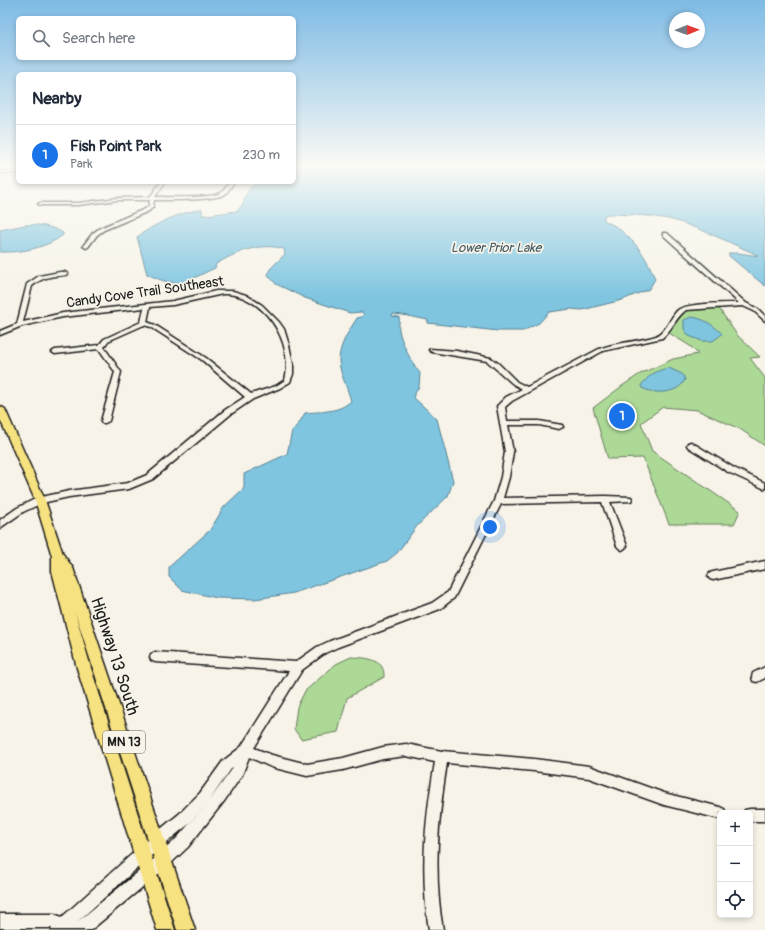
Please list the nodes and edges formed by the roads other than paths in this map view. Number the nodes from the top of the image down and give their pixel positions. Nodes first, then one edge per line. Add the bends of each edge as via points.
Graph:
1 (148, 209) edge
2 (664, 234) dead end
3 (86, 246) dead end
4 (65, 274) dead end
5 (744, 304) junction
6 (147, 307) junction
7 (765, 319) edge
8 (144, 323) junction
9 (20, 324) junction
10 (0, 332) edge
11 (101, 347) junction
12 (432, 350) dead end
13 (55, 352) dead end
14 (528, 390) junction
15 (250, 397) junction
16 (0, 409) edge
17 (105, 421) dead end
18 (504, 423) junction
19 (559, 427) dead end
20 (691, 445) dead end
21 (765, 486) edge
22 (605, 499) junction
23 (628, 499) dead end
24 (40, 500) junction
25 (498, 501) junction
26 (0, 525) edge
27 (622, 546) dead end
28 (58, 556) junction
29 (765, 566) edge
30 (713, 576) dead end
31 (155, 657) dead end
32 (298, 667) junction
33 (246, 750) junction
34 (442, 757) junction
35 (717, 812) edge
36 (753, 815) edge
37 (765, 815) edge
38 (157, 841) junction
39 (142, 854) junction
40 (164, 860) junction
41 (148, 873) junction
42 (0, 920) edge
43 (71, 928) edge
44 (166, 930) edge
45 (186, 930) edge
46 (436, 930) edge

1 - 3 street via 102,229
2 - 5 street
4 - 9 street via 51,274 29,285
5 - 7 street via 756,310
5 - 14 street via 685,308 680,310 665,334 660,337 601,350
6 - 8 street
6 - 9 street, Candy Cove Trail Southeast via 56,316
6 - 15 street, Candy Cove Trail Southeast via 230,292 242,295 263,308 284,332 290,374 288,381 278,387
8 - 11 street via 106,340
8 - 15 street via 153,326 204,359
9 - 10 street, Candy Cove Trail Southeast
11 - 13 street
11 - 17 street via 118,372
12 - 14 street via 489,359 515,383
14 - 18 street via 501,406
15 - 24 street, Candy Cove Trail Southeast via 228,412 150,477 129,486
16 - 24 main road, Highway 13 South / MN 13
18 - 19 street via 539,423
18 - 25 street via 509,452
20 - 21 street via 731,470
22 - 23 street
22 - 25 street
22 - 27 street
24 - 26 street, Candy Cove Trail Southeast via 20,510
24 - 28 main road, Highway 13 South / MN 13
25 - 32 street via 451,595 436,606 321,650
28 - 38 main road, Highway 13 South / MN 13 via 67,568
28 - 39 main road, Highway 13 South / MN 13 via 58,571 82,661
29 - 30 street
31 - 32 street
32 - 33 street
33 - 34 street via 271,761 307,770 406,750
33 - 38 street via 227,765 184,819
33 - 40 street via 238,771 221,796 183,842
34 - 35 street via 534,764 590,772 664,799
34 - 46 street via 432,814 429,864 432,914
36 - 37 street
38 - 39 street
38 - 40 main road, Highway 13 South / MN 13
39 - 41 main road, Highway 13 South / MN 13
39 - 43 street
40 - 41 street
40 - 45 main road, Highway 13 South / MN 13
41 - 43 street
41 - 44 main road, Highway 13 South / MN 13
42 - 43 street via 54,921

